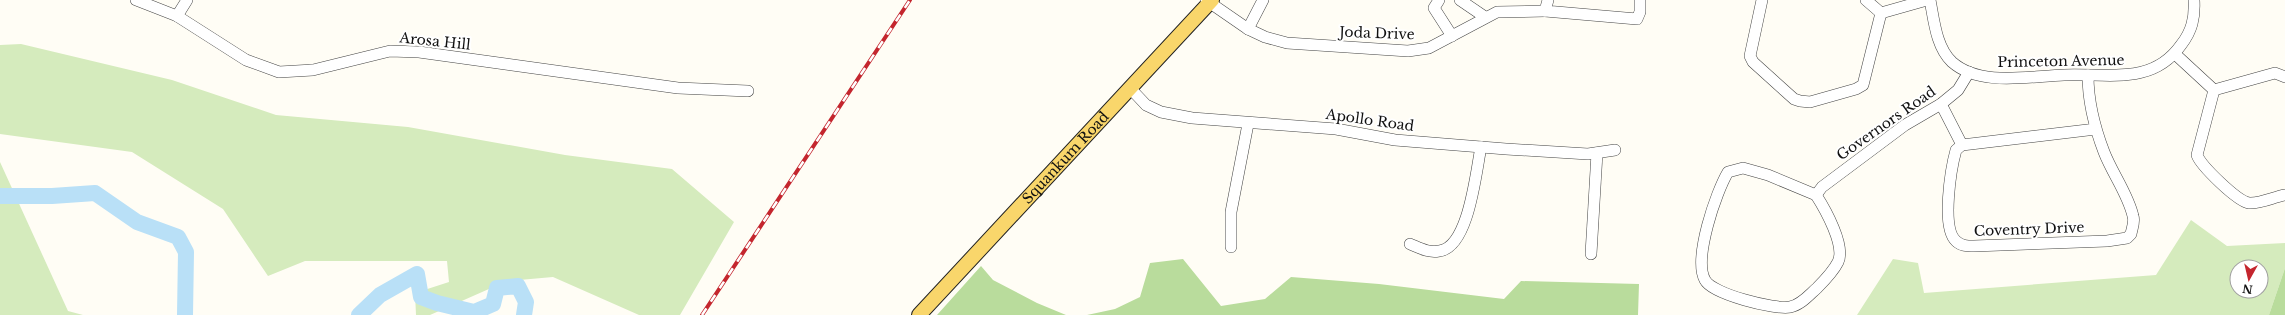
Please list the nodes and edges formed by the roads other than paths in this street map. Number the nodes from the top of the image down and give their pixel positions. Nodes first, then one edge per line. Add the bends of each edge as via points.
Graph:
1 (136, 0) edge
2 (187, 0) edge
3 (1263, 0) edge
4 (1439, 0) edge
5 (1460, 0) edge
6 (1640, 0) edge
7 (1762, 0) edge
8 (1866, 0) edge
9 (1928, 0) edge
10 (2194, 0) edge
11 (1209, 1) edge
12 (1547, 5) edge
13 (1881, 13) junction
14 (177, 16) junction
15 (1485, 17) junction
16 (1248, 29) junction
17 (1452, 36) junction
18 (2175, 54) junction
19 (1969, 72) junction
20 (2088, 74) junction
21 (2285, 77) edge
22 (1130, 88) junction
23 (2214, 90) junction
24 (748, 92) dead end
25 (1941, 104) junction
26 (1248, 124) junction
27 (2096, 129) junction
28 (1962, 145) junction
29 (1480, 147) junction
30 (1615, 150) dead end
31 (1597, 153) junction
32 (1816, 195) junction
33 (2285, 195) edge
34 (1410, 244) dead end
35 (1231, 247) dead end
36 (1591, 254) dead end
37 (919, 315) edge

1 - 14 street, Arosa Hill
2 - 14 street
3 - 16 street
4 - 17 street via 1434,8
5 - 15 street
6 - 12 street, Joda Drive via 1637,19
7 - 13 street via 1750,56 1794,99 1806,102 1863,85
8 - 13 street
9 - 13 street
9 - 19 street, Princeton Avenue via 1945,51 1951,61
10 - 18 street, Princeton Avenue via 2193,25
11 - 16 street, Joda Drive
11 - 22 main road, Squankum Road
12 - 15 street, Joda Drive via 1497,12
14 - 24 street, Arosa Hill via 246,60 279,72 313,70 390,51 419,52 678,88
15 - 17 street, Joda Drive
16 - 17 street, Joda Drive via 1287,43 1408,52 1429,48
18 - 20 street, Princeton Avenue via 2163,63 2136,74
18 - 23 street
19 - 20 street, Princeton Avenue via 2003,78
19 - 25 street, Governors Road via 1958,90
20 - 27 street, Coventry Drive via 2088,98
21 - 23 street via 2275,73
22 - 26 street, Apollo Road via 1146,105 1161,112
22 - 37 main road, Squankum Road
23 - 33 street via 2198,150 2199,160 2242,200 2255,202
25 - 28 street
25 - 32 street, Governors Road via 1905,125 1822,187
26 - 29 street, Apollo Road via 1336,129 1396,140
26 - 35 street via 1231,212
27 - 28 street
27 - 28 street, Coventry Drive via 2133,215 2131,234 2127,238 2107,241 1962,246 1951,235 1948,208 1954,156
29 - 31 street, Apollo Road
29 - 34 street via 1462,230 1453,245 1441,251 1427,252
30 - 31 street, Apollo Road
31 - 36 street
32 - 32 street via 1744,168 1728,172 1715,203 1703,248 1702,268 1706,282 1723,292 1760,303 1791,307 1802,302 1829,276 1839,261 1840,250 1823,206

